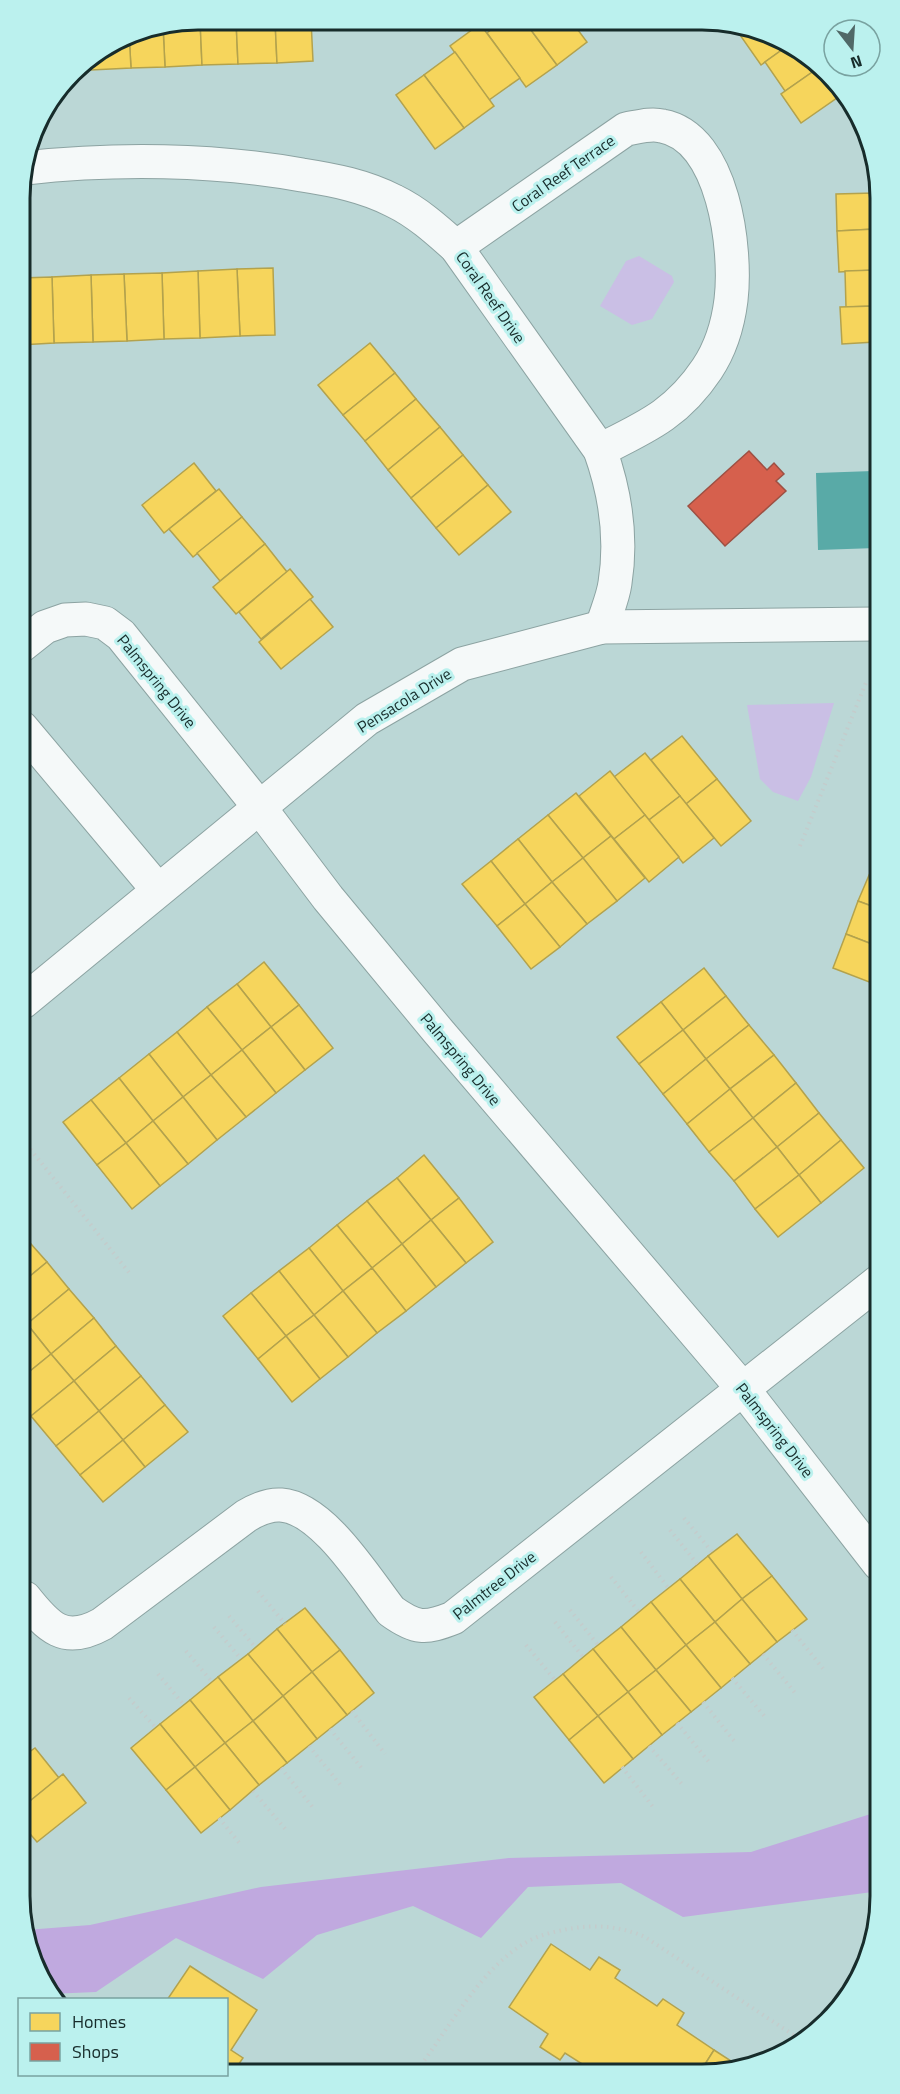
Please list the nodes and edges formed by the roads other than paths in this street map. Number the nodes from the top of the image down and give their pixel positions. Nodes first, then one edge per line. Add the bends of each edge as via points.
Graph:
1 (33, 167) edge
2 (456, 247) junction
3 (600, 450) junction
4 (870, 624) edge
5 (602, 627) junction
6 (30, 639) edge
7 (30, 738) edge
8 (260, 808) junction
9 (158, 890) junction
10 (30, 996) edge
11 (870, 1288) edge
12 (743, 1389) junction
13 (870, 1552) edge
14 (30, 1604) edge

1 - 2 street, Coral Reef Drive via 184,162 264,168 326,179 362,187 396,201
2 - 3 street, Coral Reef Drive
2 - 3 street, Coral Reef Terrace via 626,129 662,125 677,130 691,140 705,159 718,184 728,219 731,299 724,336 708,368 683,400 658,421
3 - 5 street, Coral Reef Drive via 610,480 617,543 615,583
4 - 5 street, Pensacola Drive
5 - 8 street, Pensacola Drive via 462,664 367,719
6 - 8 street, Palmspring Drive via 45,627 65,620 86,619 105,623 122,635
7 - 9 street
8 - 9 street, Pensacola Drive
8 - 12 street, Palmspring Drive via 438,1032
9 - 10 street, Pensacola Drive
11 - 12 street, Palmtree Drive
12 - 13 street, Palmspring Drive
12 - 14 street, Palmtree Drive via 453,1618 436,1625 419,1627 404,1621 391,1611 328,1529 296,1508 279,1505 246,1516 90,1631 74,1634 58,1630 43,1621

